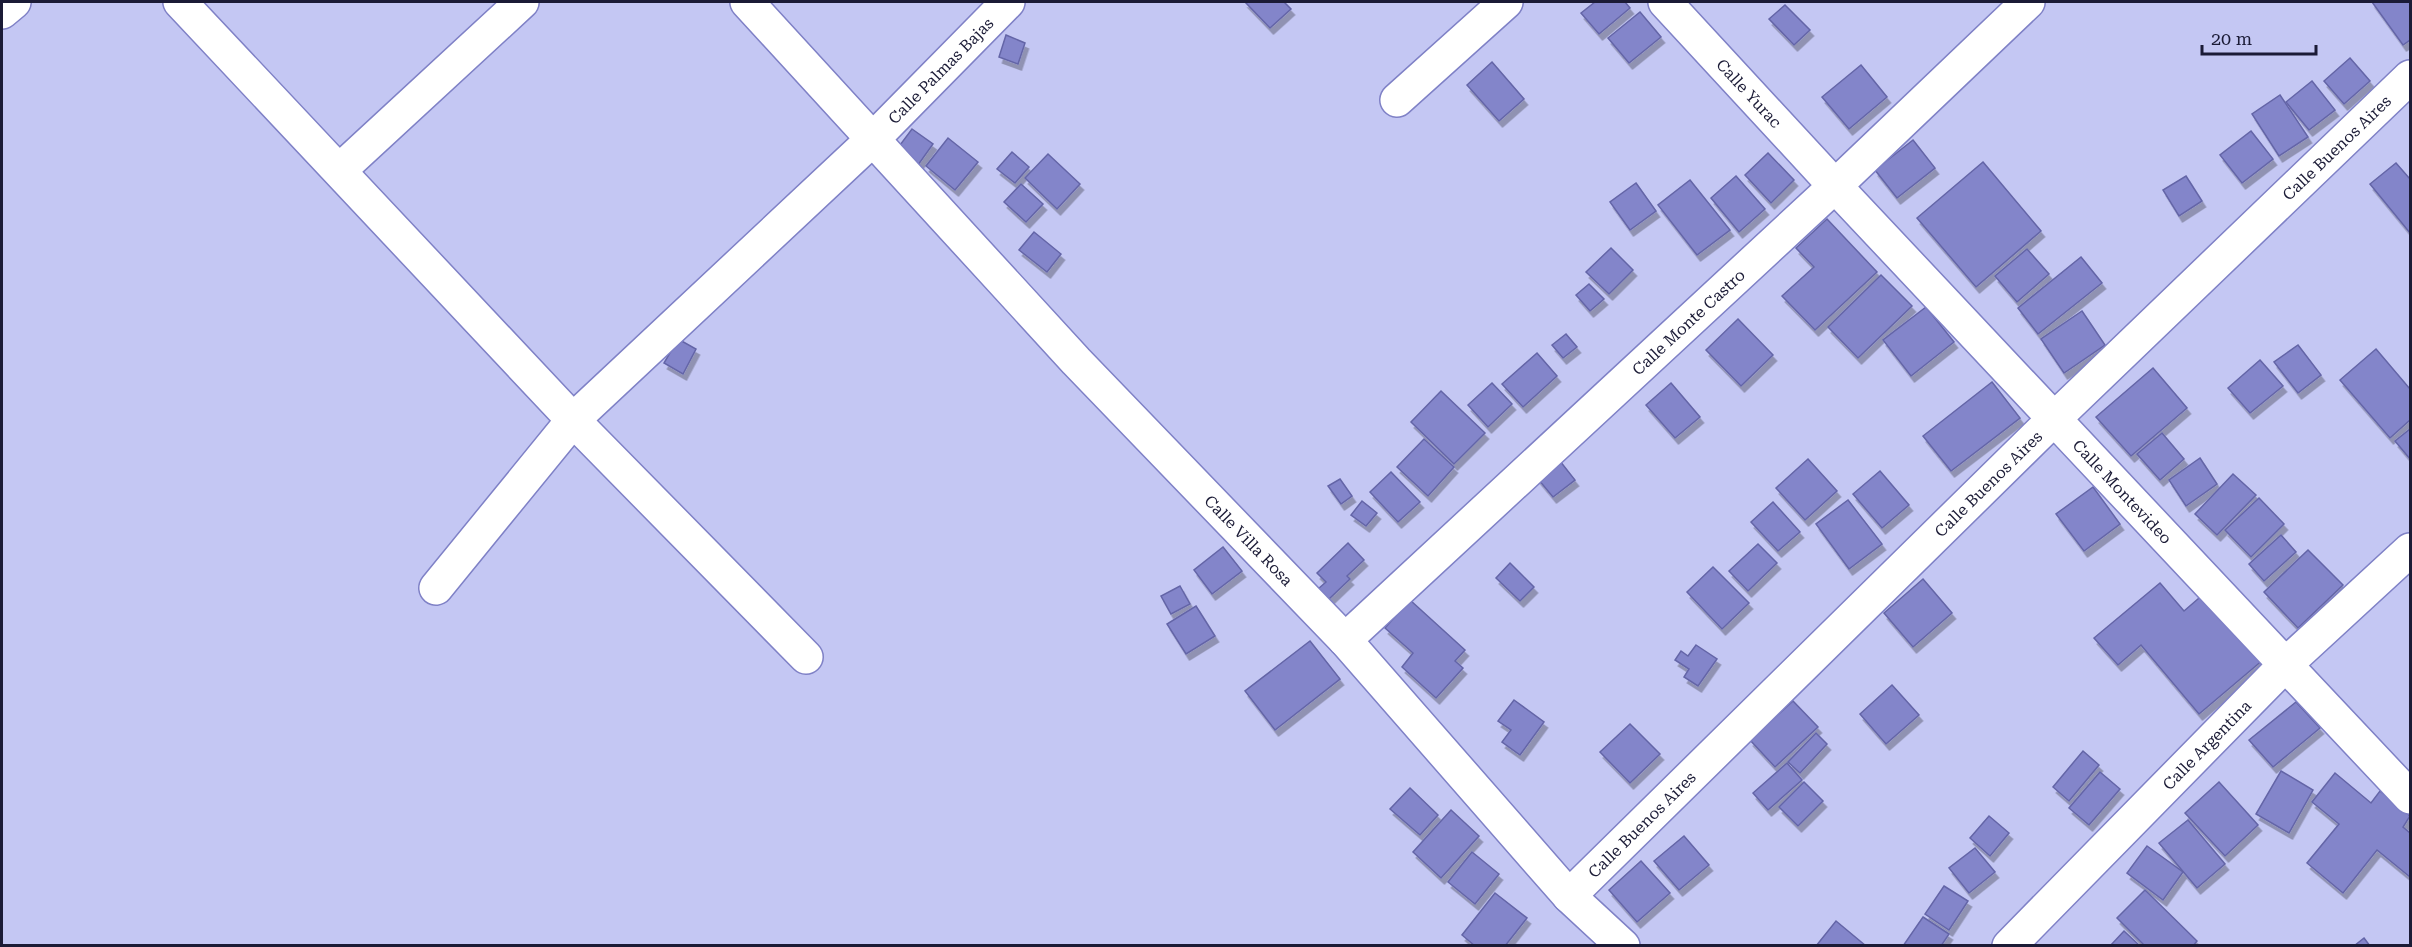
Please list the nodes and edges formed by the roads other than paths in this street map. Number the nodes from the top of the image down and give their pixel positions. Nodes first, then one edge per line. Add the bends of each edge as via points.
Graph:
1 (14, 2) edge
2 (180, 2) edge
3 (522, 2) edge
4 (747, 2) edge
5 (1008, 2) edge
6 (1506, 2) edge
7 (1665, 2) edge
8 (2028, 2) edge
9 (2, 12) edge
10 (2410, 77) edge
11 (1397, 100) dead end
12 (873, 140) junction
13 (340, 170) junction
14 (1835, 186) junction
15 (2054, 419) junction
16 (573, 420) junction
17 (2410, 550) edge
18 (436, 588) dead end
19 (1345, 640) junction
20 (806, 657) dead end
21 (2286, 665) junction
22 (2410, 797) edge
23 (1569, 896) junction
24 (1623, 945) edge
25 (2009, 945) edge

1 - 9 street
2 - 13 street
3 - 13 street
4 - 12 street, Calle Villa Rosa
5 - 12 street, Calle Palmas Bajas
6 - 11 street
7 - 14 street, Calle Yurac
8 - 14 street, Calle Monte Castro
10 - 15 street, Calle Buenos Aires
12 - 16 street, Calle Palmas Bajas
12 - 19 street, Calle Villa Rosa via 1076,361
13 - 16 street
14 - 15 street, Calle Montevideo
14 - 19 street, Calle Monte Castro
15 - 21 street, Calle Montevideo
15 - 23 street, Calle Buenos Aires
16 - 18 street, Calle Palmas Bajas
16 - 20 street
17 - 21 street, Calle Argentina
19 - 23 street, Calle Villa Rosa
21 - 22 street, Calle Montevideo
21 - 25 street, Calle Argentina
23 - 24 street, Calle Villa Rosa

